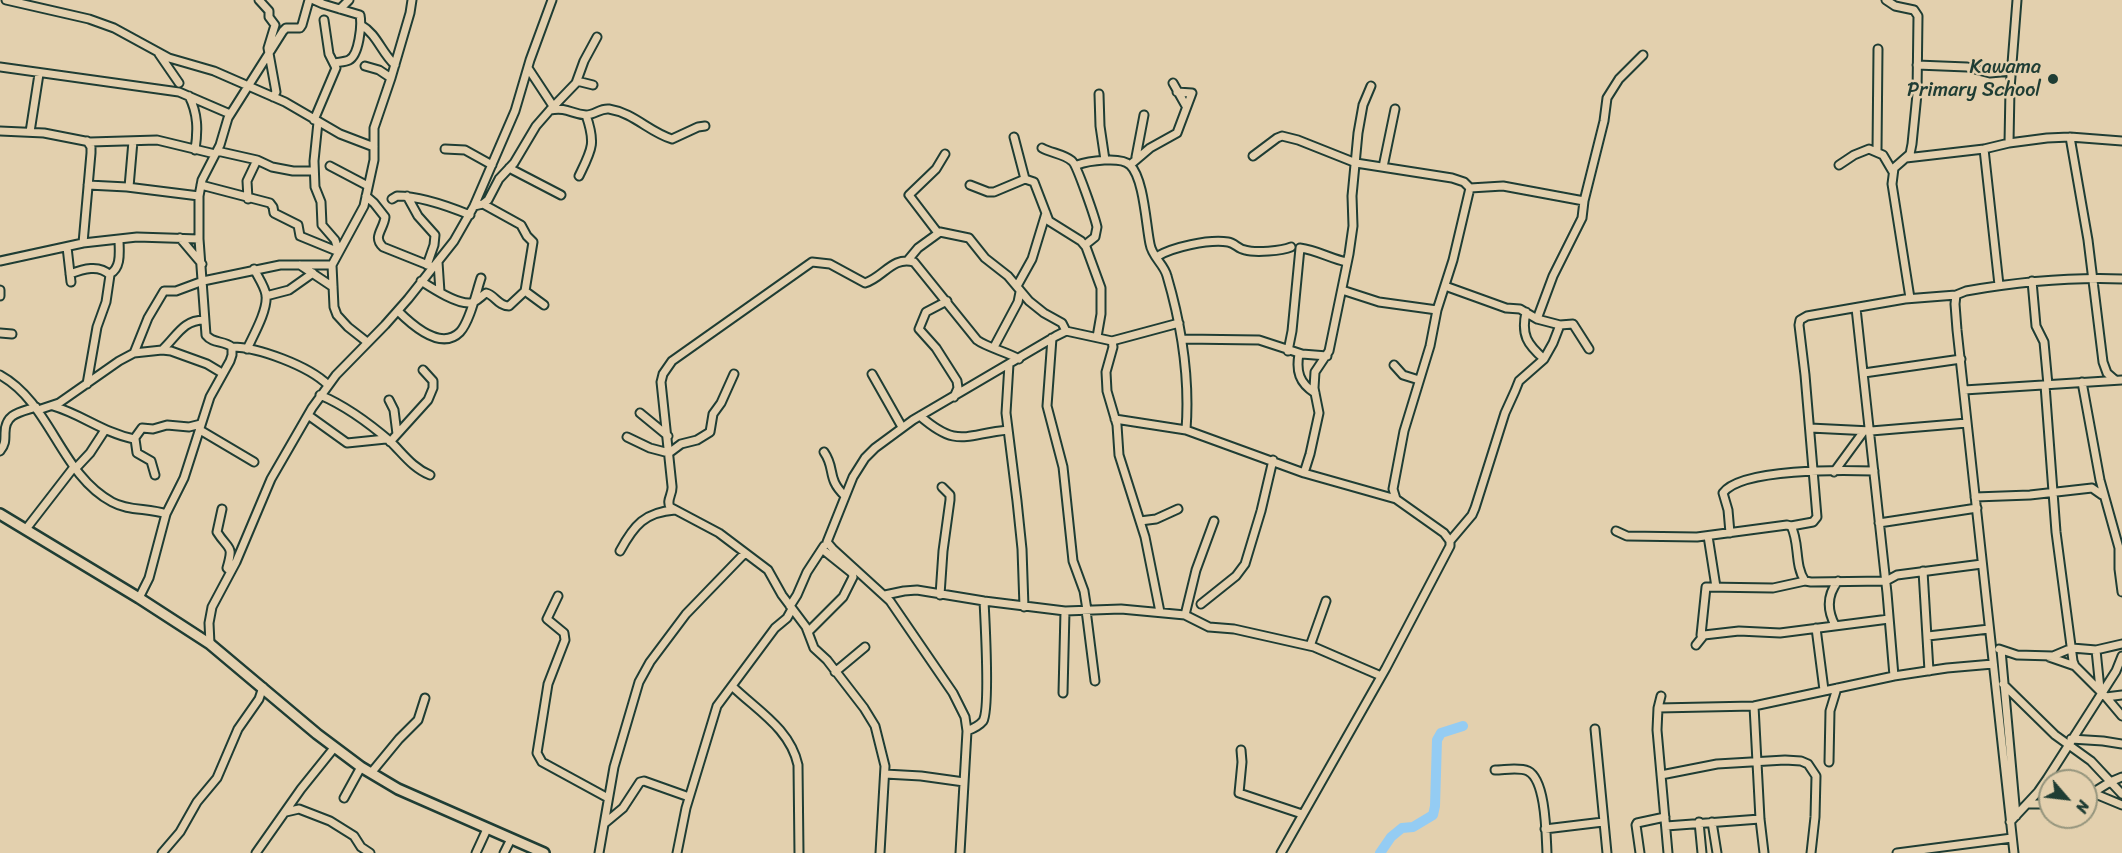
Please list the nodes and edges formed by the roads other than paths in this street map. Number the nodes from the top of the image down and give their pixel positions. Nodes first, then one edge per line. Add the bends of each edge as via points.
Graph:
1 (6, 0) edge
2 (259, 0) edge
3 (309, 0) edge
4 (314, 0) edge
5 (350, 0) edge
6 (412, 0) edge
7 (552, 0) edge
8 (1886, 0) edge
9 (2017, 0) edge
10 (25, 2) edge
11 (340, 9) junction
12 (324, 20) dead end
13 (361, 25) junction
14 (597, 37) dead end
15 (1878, 49) dead end
16 (157, 52) junction
17 (268, 54) junction
18 (1643, 55) dead end
19 (180, 62) junction
20 (334, 63) junction
21 (395, 65) junction
22 (1917, 65) junction
23 (365, 66) dead end
24 (0, 67) edge
25 (528, 68) junction
26 (2012, 71) junction
27 (39, 74) junction
28 (391, 78) junction
29 (577, 81) junction
30 (179, 83) junction
31 (1173, 83) dead end
32 (593, 86) dead end
33 (1371, 86) dead end
34 (248, 87) junction
35 (179, 92) junction
36 (1177, 92) junction
37 (1099, 93) dead end
38 (189, 96) junction
39 (273, 97) junction
40 (1186, 106) junction
41 (551, 108) junction
42 (1395, 109) dead end
43 (230, 114) junction
44 (586, 115) junction
45 (1144, 115) dead end
46 (316, 121) junction
47 (705, 126) dead end
48 (0, 131) edge
49 (30, 132) junction
50 (1014, 137) dead end
51 (2070, 137) junction
52 (87, 141) junction
53 (133, 141) junction
54 (2122, 141) edge
55 (2009, 143) junction
56 (374, 147) junction
57 (445, 148) dead end
58 (1042, 148) dead end
59 (1984, 149) junction
60 (195, 150) junction
61 (1877, 151) junction
62 (216, 153) junction
63 (945, 154) dead end
64 (1253, 156) dead end
65 (1906, 158) junction
66 (256, 160) junction
67 (1106, 160) junction
68 (1132, 162) junction
69 (1356, 164) junction
70 (492, 165) junction
71 (1077, 165) junction
72 (1839, 165) dead end
73 (330, 166) dead end
74 (1383, 167) junction
75 (509, 168) junction
76 (314, 171) junction
77 (1893, 172) junction
78 (579, 176) dead end
79 (1025, 179) junction
80 (88, 185) junction
81 (201, 185) junction
82 (970, 185) dead end
83 (368, 186) junction
84 (129, 187) junction
85 (1470, 188) junction
86 (561, 195) dead end
87 (199, 196) junction
88 (366, 196) junction
89 (407, 196) junction
90 (248, 199) junction
91 (392, 199) dead end
92 (1584, 201) junction
93 (483, 204) junction
94 (474, 206) junction
95 (1046, 213) junction
96 (470, 215) junction
97 (938, 233) junction
98 (180, 238) junction
99 (119, 239) junction
100 (199, 239) junction
101 (83, 243) junction
102 (1085, 245) junction
103 (67, 247) junction
104 (1291, 247) dead end
105 (339, 252) junction
106 (1156, 257) junction
107 (908, 260) junction
108 (0, 261) edge
109 (1347, 262) junction
110 (202, 264) junction
111 (300, 265) junction
112 (332, 265) junction
113 (432, 265) junction
114 (254, 269) junction
115 (313, 273) junction
116 (110, 274) junction
117 (481, 278) dead end
118 (2093, 278) junction
119 (2122, 279) edge
120 (203, 281) junction
121 (421, 281) junction
122 (2032, 281) junction
123 (1999, 285) junction
124 (1445, 286) junction
125 (333, 287) junction
126 (1019, 289) junction
127 (0, 290) edge
128 (1342, 290) junction
129 (525, 291) junction
130 (440, 292) junction
131 (1956, 295) junction
132 (0, 296) edge
133 (266, 296) junction
134 (1910, 298) junction
135 (947, 301) junction
136 (473, 303) junction
137 (544, 305) dead end
138 (1857, 308) junction
139 (1437, 310) junction
140 (398, 311) junction
141 (1526, 312) junction
142 (1537, 319) junction
143 (204, 320) junction
144 (1179, 323) junction
145 (1560, 325) junction
146 (1066, 331) junction
147 (0, 333) edge
148 (12, 334) dead end
149 (1097, 337) junction
150 (1052, 338) junction
151 (1183, 339) junction
152 (1112, 341) junction
153 (367, 342) junction
154 (232, 347) junction
155 (994, 347) junction
156 (247, 349) junction
157 (1589, 349) dead end
158 (162, 350) junction
159 (1288, 351) junction
160 (134, 353) junction
161 (1299, 354) junction
162 (1327, 357) junction
163 (1019, 358) junction
164 (1544, 359) junction
165 (1960, 359) junction
166 (2103, 362) junction
167 (1009, 364) junction
168 (1394, 364) dead end
169 (423, 370) dead end
170 (222, 373) junction
171 (1864, 373) junction
172 (872, 374) dead end
173 (0, 375) edge
174 (734, 375) dead end
175 (1419, 380) junction
176 (2119, 380) edge
177 (2096, 381) junction
178 (2082, 382) junction
179 (87, 384) junction
180 (328, 385) junction
181 (2047, 385) junction
182 (1964, 390) junction
183 (1315, 393) junction
184 (320, 395) junction
185 (954, 398) junction
186 (389, 400) dead end
187 (52, 406) junction
188 (37, 409) junction
189 (640, 413) dead end
190 (308, 415) junction
191 (920, 416) junction
192 (1115, 419) junction
193 (1967, 423) junction
194 (201, 427) junction
195 (902, 427) junction
196 (1810, 428) junction
197 (105, 430) junction
198 (1008, 430) junction
199 (1186, 430) junction
200 (1867, 431) junction
201 (397, 434) junction
202 (668, 436) junction
203 (627, 437) dead end
204 (135, 439) junction
205 (388, 440) junction
206 (0, 452) edge
207 (824, 452) dead end
208 (669, 453) junction
209 (1273, 460) junction
210 (254, 462) dead end
211 (75, 468) junction
212 (1814, 471) junction
213 (1874, 471) junction
214 (1304, 472) junction
215 (1834, 472) junction
216 (155, 475) dead end
217 (430, 475) dead end
218 (2100, 480) junction
219 (942, 487) dead end
220 (2092, 488) junction
221 (2052, 492) junction
222 (845, 496) junction
223 (2103, 496) junction
224 (1976, 497) junction
225 (1396, 499) junction
226 (222, 508) dead end
227 (1977, 508) junction
228 (1178, 509) dead end
229 (675, 510) junction
230 (0, 514) edge
231 (166, 514) junction
232 (1140, 521) junction
233 (1214, 521) dead end
234 (1879, 523) junction
235 (1791, 526) junction
236 (26, 529) junction
237 (1616, 531) dead end
238 (1730, 533) junction
239 (1708, 536) junction
240 (1450, 541) junction
241 (827, 542) junction
242 (2121, 548) edge
243 (822, 549) junction
244 (620, 551) dead end
245 (745, 553) junction
246 (1982, 564) junction
247 (1885, 567) junction
248 (230, 571) junction
249 (1923, 571) junction
250 (1897, 575) junction
251 (1805, 581) junction
252 (1838, 581) junction
253 (1886, 581) junction
254 (1716, 587) junction
255 (2122, 592) edge
256 (885, 595) junction
257 (940, 595) junction
258 (558, 596) dead end
259 (140, 598) junction
260 (984, 601) junction
261 (1326, 601) dead end
262 (1201, 604) dead end
263 (1023, 607) junction
264 (791, 608) junction
265 (1087, 610) junction
266 (1065, 611) junction
267 (1160, 612) junction
268 (1185, 615) junction
269 (1889, 620) junction
270 (1835, 625) junction
271 (1815, 628) junction
272 (1989, 629) junction
273 (808, 632) junction
274 (1701, 635) junction
275 (1928, 636) junction
276 (2122, 644) edge
277 (210, 645) junction
278 (1696, 645) dead end
279 (1992, 645) junction
280 (1310, 646) junction
281 (865, 647) dead end
282 (2072, 648) junction
283 (2001, 650) junction
284 (2096, 650) junction
285 (2046, 656) junction
286 (2122, 656) edge
287 (1994, 664) junction
288 (2075, 666) junction
289 (2120, 666) edge
290 (1929, 671) junction
291 (835, 672) junction
292 (1381, 676) junction
293 (1894, 676) junction
294 (1095, 681) dead end
295 (2003, 684) junction
296 (263, 687) junction
297 (733, 687) junction
298 (1837, 688) junction
299 (1824, 690) junction
300 (2102, 690) junction
301 (1063, 693) dead end
302 (2122, 695) edge
303 (1661, 696) dead end
304 (425, 698) dead end
305 (1754, 706) junction
306 (1658, 708) junction
307 (2122, 716) edge
308 (1595, 729) dead end
309 (967, 731) junction
310 (2069, 742) junction
311 (2122, 744) edge
312 (334, 748) junction
313 (1241, 750) dead end
314 (1757, 761) junction
315 (1829, 762) dead end
316 (361, 767) junction
317 (1495, 770) dead end
318 (371, 773) junction
319 (885, 774) junction
320 (1661, 775) junction
321 (2122, 777) edge
322 (964, 782) junction
323 (2110, 782) junction
324 (2098, 790) edge
325 (2122, 794) edge
326 (689, 797) junction
327 (344, 798) dead end
328 (608, 798) junction
329 (2098, 798) edge
330 (2027, 804) junction
331 (2038, 804) edge
332 (2122, 806) edge
333 (285, 812) junction
334 (1302, 814) junction
335 (2016, 816) junction
336 (1665, 817) junction
337 (1760, 819) junction
338 (1603, 822) junction
339 (1699, 822) junction
340 (1712, 822) junction
341 (2010, 822) junction
342 (605, 824) junction
343 (1666, 826) junction
344 (487, 829) junction
345 (1545, 829) junction
346 (2012, 838) junction
347 (511, 839) junction
348 (1950, 849) edge
349 (162, 853) edge
350 (256, 853) edge
351 (370, 853) edge
352 (476, 853) edge
353 (504, 853) edge
354 (544, 853) edge
355 (599, 853) edge
356 (676, 853) edge
357 (799, 853) edge
358 (879, 853) edge
359 (960, 853) edge
360 (1281, 853) edge
361 (1547, 853) edge
362 (1607, 853) edge
363 (1640, 853) edge
364 (1668, 853) edge
365 (1702, 853) edge
366 (1717, 853) edge
367 (1764, 853) edge
368 (1811, 853) edge
369 (1897, 853) edge
370 (2014, 853) edge

1 - 10 street
2 - 17 street via 269,10 275,25
3 - 17 street via 300,28 286,28
4 - 11 street
5 - 11 street
6 - 21 street
7 - 25 street
8 - 22 street via 1917,13
9 - 26 street
10 - 16 street via 103,24
11 - 13 street via 360,14
12 - 20 street
13 - 20 street via 356,53 350,60
13 - 21 street via 372,32
14 - 29 street
15 - 61 street
16 - 19 street
16 - 30 street
17 - 34 street
17 - 39 street via 276,92
18 - 92 street via 1607,98
19 - 30 street
19 - 34 street via 214,71
20 - 46 street via 334,75
21 - 28 street
22 - 26 street via 1966,67 1990,73
22 - 65 street via 1912,144
23 - 28 street
24 - 27 street
25 - 41 street
25 - 70 street
26 - 55 street
27 - 35 street
27 - 49 street
28 - 56 street via 374,128
29 - 32 street
29 - 41 street
30 - 35 street
31 - 36 street
33 - 69 street via 1360,119
34 - 39 street
34 - 43 street
35 - 38 street
36 - 40 street
36 - 40 street via 1191,93
37 - 67 street
38 - 43 street
38 - 60 street via 197,120
39 - 46 street
40 - 68 street via 1177,133
41 - 44 street
41 - 75 street
42 - 74 street
43 - 62 street
44 - 47 street via 601,109 614,110 672,139
44 - 78 street via 592,147
45 - 68 street
46 - 56 street
46 - 76 street
48 - 49 street
49 - 52 street
50 - 79 street
51 - 54 street
51 - 55 street
51 - 118 street
52 - 53 street
52 - 80 street via 92,153
53 - 60 street via 165,141
53 - 84 street
55 - 59 street
56 - 83 street
57 - 70 street via 465,150
58 - 71 street
59 - 65 street
59 - 123 street
60 - 62 street
61 - 72 street via 1863,151
61 - 77 street
62 - 66 street
62 - 81 street
63 - 97 street via 936,169 909,195
64 - 69 street via 1282,136
65 - 77 street
66 - 76 street via 293,171
66 - 90 street via 247,181
67 - 68 street
67 - 71 street
68 - 106 street via 1150,247
69 - 74 street
69 - 109 street
70 - 94 street
71 - 102 street via 1097,227 1095,237
73 - 83 street
74 - 85 street via 1452,178
75 - 86 street
75 - 93 street
76 - 105 street via 322,225 335,240
77 - 134 street
79 - 82 street via 994,192
79 - 95 street via 1037,186
80 - 84 street
80 - 101 street
81 - 87 street
81 - 90 street
83 - 88 street
84 - 87 street
85 - 92 street via 1503,186
85 - 124 street
87 - 100 street
88 - 105 street
88 - 113 street via 385,217 378,243
89 - 91 street
89 - 96 street
89 - 113 street via 435,235
90 - 105 street via 270,203 274,213 298,225 300,236
92 - 142 street via 1582,218
93 - 94 street
93 - 129 street via 521,225 533,242
94 - 96 street
95 - 102 street via 1049,221
95 - 126 street
96 - 113 street
97 - 107 street
97 - 126 street via 969,238
98 - 99 street
98 - 100 street
98 - 110 street
99 - 101 street
99 - 116 street via 118,265
100 - 110 street
101 - 103 street
102 - 149 street via 1101,288
103 - 108 street
103 - 116 street via 71,278 89,268
104 - 106 street via 1253,251 1217,242 1170,250
105 - 112 street
106 - 144 street via 1166,272
107 - 135 street via 917,264
107 - 202 street via 895,263 865,283 830,264 810,263 672,361 660,386
109 - 128 street
109 - 159 street via 1300,248
110 - 120 street
111 - 112 street
111 - 114 street
111 - 115 street
112 - 125 street
113 - 121 street
113 - 130 street
114 - 120 street
114 - 133 street
115 - 125 street
115 - 133 street via 289,290
116 - 179 street
117 - 136 street
118 - 119 street
118 - 122 street
118 - 166 street
120 - 143 street
120 - 160 street via 163,291
121 - 130 street
121 - 140 street
122 - 123 street
122 - 181 street via 2036,326 2044,342
123 - 131 street
124 - 139 street
124 - 141 street
125 - 153 street via 337,315
126 - 146 street via 1036,307 1062,323
126 - 155 street via 1017,302
127 - 132 street
128 - 139 street via 1378,302
128 - 162 street
129 - 136 street via 509,306 486,293
129 - 137 street
130 - 136 street
131 - 134 street
131 - 165 street
133 - 156 street
134 - 138 street
135 - 155 street via 977,340
135 - 185 street via 926,312 919,328 957,381
136 - 140 street via 460,332 441,339 414,325
138 - 171 street
138 - 196 street via 1808,316 1798,325
139 - 175 street
140 - 153 street
141 - 142 street
141 - 164 street via 1524,334
142 - 145 street
143 - 154 street via 207,337
143 - 158 street via 186,324
144 - 151 street
144 - 152 street
145 - 157 street via 1576,326
145 - 164 street
146 - 149 street
146 - 150 street
147 - 148 street
149 - 152 street
150 - 163 street
150 - 265 street via 1047,406 1063,467 1073,561
151 - 159 street via 1259,340
151 - 199 street via 1188,390
152 - 192 street via 1105,380
153 - 180 street
154 - 156 street
154 - 170 street
155 - 163 street
156 - 180 street via 316,374
158 - 160 street
158 - 170 street via 207,364
159 - 161 street
160 - 179 street
161 - 162 street
161 - 183 street via 1298,373
162 - 183 street via 1316,372
163 - 167 street
164 - 240 street via 1519,381 1472,515
165 - 171 street
165 - 182 street
166 - 176 street via 2107,373
166 - 177 street
167 - 185 street
167 - 198 street
168 - 175 street via 1403,375
169 - 201 street via 433,381 431,393
170 - 194 street
171 - 200 street
172 - 195 street
173 - 188 street via 19,388
174 - 208 street via 713,414 710,432
175 - 225 street via 1394,482
176 - 177 street
177 - 178 street
178 - 181 street
178 - 218 street
179 - 187 street
180 - 184 street
181 - 182 street
181 - 221 street
182 - 193 street
183 - 214 street via 1319,413
184 - 190 street
184 - 205 street via 345,407
185 - 191 street
186 - 201 street
187 - 188 street
187 - 197 street
188 - 206 street via 9,418
188 - 211 street
189 - 202 street
190 - 205 street via 346,443
190 - 248 street via 271,479
191 - 195 street
191 - 198 street via 939,432 966,438
192 - 199 street
192 - 232 street via 1119,455
193 - 200 street
193 - 224 street
194 - 204 street via 142,428
194 - 210 street
194 - 231 street via 184,478
195 - 222 street via 865,458
196 - 200 street
196 - 212 street
197 - 204 street
197 - 211 street
198 - 263 street via 1021,538
199 - 209 street
200 - 213 street
200 - 215 street
201 - 205 street
202 - 208 street
203 - 208 street
204 - 216 street via 137,453 151,461
205 - 217 street via 416,468
207 - 222 street via 833,481
208 - 229 street via 673,491 668,503
209 - 214 street
209 - 262 street via 1245,564
211 - 231 street via 112,502
211 - 236 street
212 - 215 street
212 - 235 street via 1816,520
212 - 238 street via 1773,473 1725,490
213 - 215 street
213 - 234 street
214 - 225 street
218 - 220 street
218 - 223 street
219 - 257 street via 950,495
220 - 221 street
220 - 223 street
221 - 224 street
221 - 282 street
222 - 241 street
223 - 242 street
224 - 227 street
225 - 240 street
226 - 248 street via 217,532 230,548
227 - 234 street
227 - 246 street
228 - 232 street
229 - 244 street via 658,511 644,519
229 - 245 street via 719,533
230 - 236 street
231 - 259 street
232 - 267 street
233 - 268 street
234 - 247 street
235 - 238 street
235 - 251 street
236 - 259 street
237 - 239 street via 1627,536
238 - 239 street
239 - 254 street
240 - 292 street via 1440,568
241 - 243 street
241 - 256 street
242 - 255 street
243 - 264 street
243 - 273 street via 853,577 843,597
245 - 264 street via 768,570
245 - 328 street via 686,614 650,662 639,682
246 - 249 street
246 - 272 street
247 - 250 street
247 - 253 street
248 - 277 street via 212,607
249 - 250 street
249 - 275 street
250 - 253 street
251 - 252 street
251 - 254 street via 1773,588
252 - 253 street
252 - 270 street via 1828,606
253 - 269 street
254 - 274 street via 1705,588
256 - 257 street via 911,590
256 - 309 street via 953,693
257 - 260 street
258 - 328 street via 547,619 564,633 566,640 548,684 537,753 542,762
259 - 277 street
260 - 263 street
260 - 309 street via 985,715
261 - 280 street
263 - 266 street
264 - 273 street
264 - 297 street
265 - 266 street
265 - 267 street
265 - 294 street
266 - 301 street
267 - 268 street
268 - 280 street via 1209,627 1234,628
269 - 270 street
269 - 293 street
270 - 271 street
271 - 274 street
271 - 299 street
272 - 275 street
272 - 279 street
273 - 291 street via 814,648
274 - 278 street
275 - 290 street
276 - 284 street
277 - 296 street
279 - 283 street
279 - 287 street
280 - 292 street
281 - 291 street
282 - 284 street
282 - 285 street
282 - 288 street
283 - 285 street
283 - 295 street
284 - 300 street
285 - 288 street
286 - 289 street
287 - 290 street
287 - 341 street
288 - 300 street
289 - 300 street
290 - 293 street
291 - 319 street via 875,726
292 - 334 street
293 - 298 street
295 - 310 street via 2044,725
295 - 335 street
296 - 312 street
296 - 349 street via 238,729 217,778 197,802 182,831
297 - 326 street via 714,713
297 - 357 street via 776,724 796,755
298 - 299 street
298 - 315 street via 1830,711
299 - 305 street
300 - 302 street
300 - 307 street
300 - 310 street
303 - 306 street
304 - 318 street via 418,720
305 - 306 street
305 - 314 street
306 - 320 street
308 - 338 street
309 - 322 street
310 - 311 street
310 - 323 street
310 - 330 street
312 - 316 street
312 - 333 street
313 - 334 street via 1239,793
314 - 320 street
314 - 337 street
314 - 368 street via 1801,761 1812,767 1816,776
316 - 318 street
316 - 327 street
317 - 345 street via 1521,769 1535,777 1540,785
318 - 344 street
319 - 322 street
319 - 358 street
320 - 336 street
321 - 323 street
322 - 359 street
323 - 324 street
323 - 325 street
326 - 342 street via 640,782 623,808
326 - 356 street
328 - 342 street
329 - 332 street
330 - 331 street
330 - 335 street
333 - 350 street
333 - 351 street via 299,809 330,821 354,836
334 - 360 street
335 - 341 street
336 - 343 street
336 - 363 street via 1642,820 1636,825
337 - 340 street
337 - 367 street
338 - 345 street
338 - 362 street
339 - 340 street
339 - 343 street
339 - 365 street
340 - 366 street
341 - 346 street
342 - 355 street
343 - 364 street
344 - 347 street
344 - 352 street
345 - 361 street
346 - 348 street
346 - 370 street
347 - 353 street
347 - 354 street
348 - 369 street

